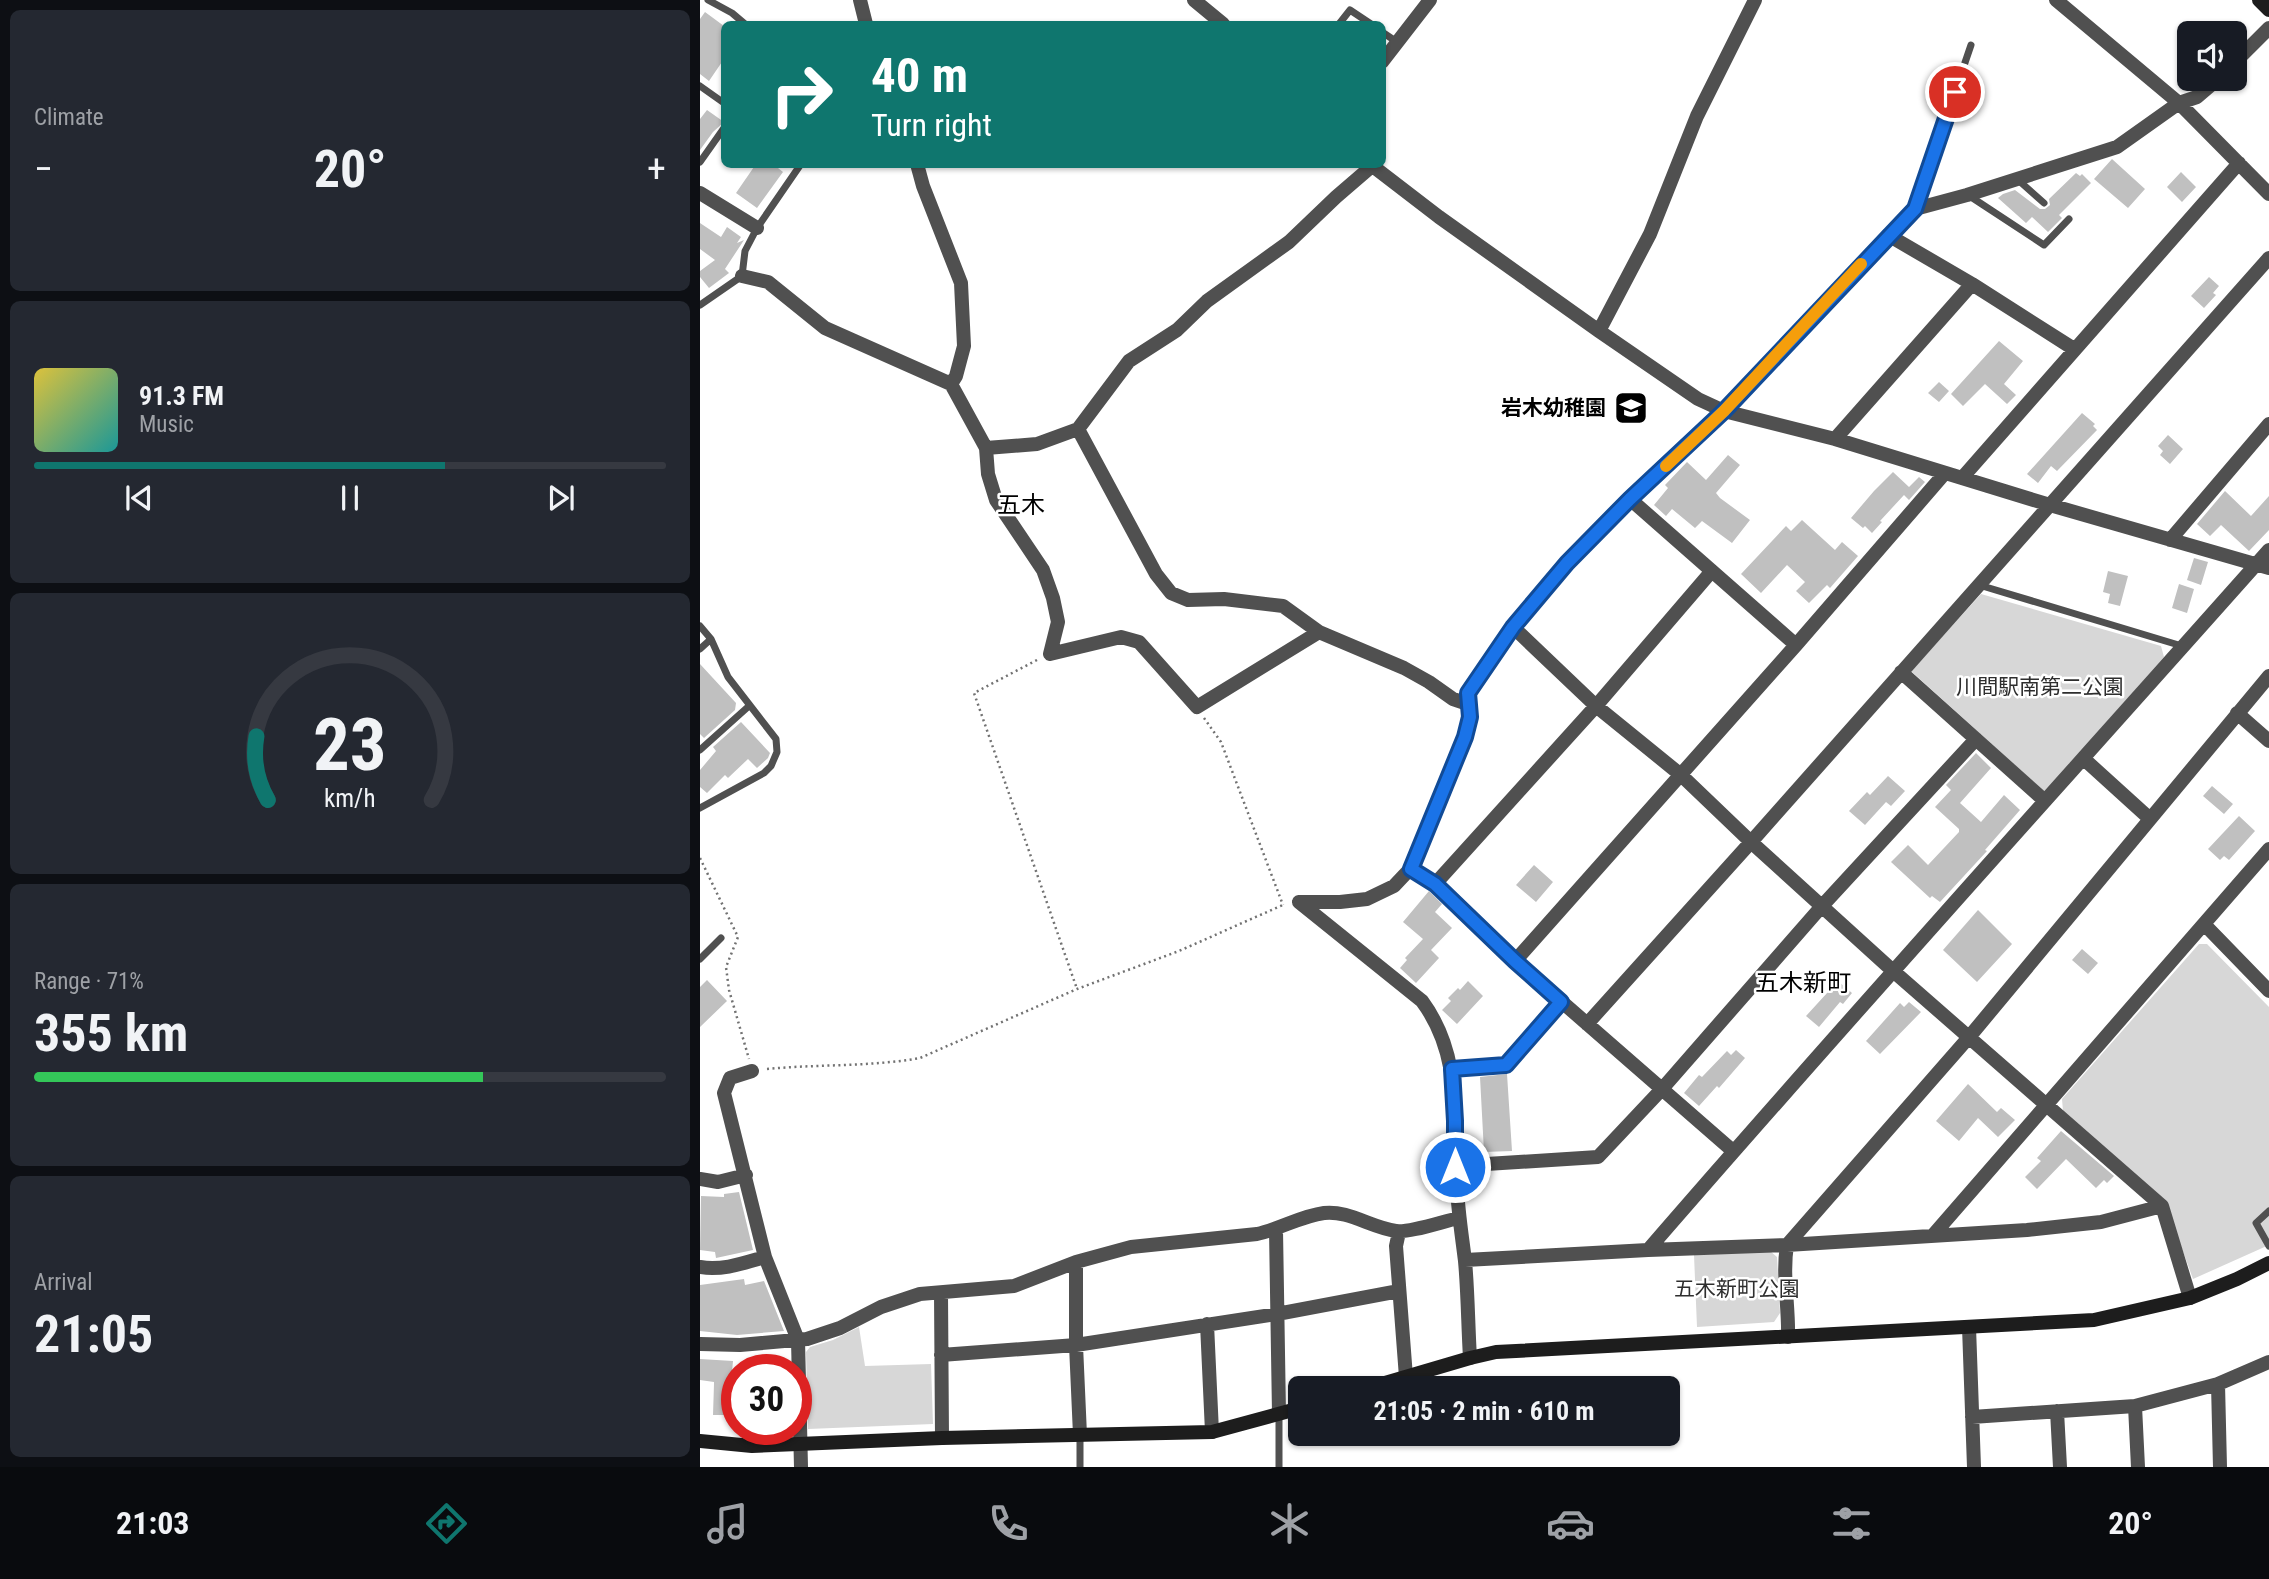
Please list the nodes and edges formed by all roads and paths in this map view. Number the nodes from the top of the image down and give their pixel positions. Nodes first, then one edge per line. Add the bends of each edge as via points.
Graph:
1 (708, 0) edge
2 (860, 0) edge
3 (1194, 0) edge
4 (1430, 0) edge
5 (1755, 0) edge
6 (2056, 0) edge
7 (2259, 0) edge
8 (2269, 10) edge
9 (741, 21) edge
10 (865, 21) edge
11 (1219, 21) edge
12 (1341, 21) edge
13 (1367, 21) edge
14 (2269, 28) edge
15 (1386, 35) edge
16 (1397, 42) junction
17 (1971, 45) dead end
18 (2247, 50) edge
19 (1386, 57) edge
20 (700, 86) edge
21 (2204, 91) edge
22 (721, 101) edge
23 (2179, 103) junction
24 (721, 132) edge
25 (700, 162) edge
26 (2239, 163) junction
27 (798, 168) edge
28 (918, 168) edge
29 (1368, 168) edge
30 (1375, 168) edge
31 (2016, 179) junction
32 (700, 193) edge
33 (2269, 194) edge
34 (1967, 195) junction
35 (2043, 202) dead end
36 (1915, 209) junction
37 (2069, 219) dead end
38 (757, 228) junction
39 (1888, 235) junction
40 (2269, 257) edge
41 (742, 276) junction
42 (1972, 284) junction
43 (700, 305) edge
44 (1600, 331) junction
45 (2074, 349) junction
46 (951, 384) junction
47 (1724, 411) junction
48 (2269, 424) edge
49 (1078, 429) junction
50 (1835, 439) junction
51 (986, 448) junction
52 (1945, 473) junction
53 (1962, 478) junction
54 (1630, 499) junction
55 (2050, 505) junction
56 (2170, 540) junction
57 (2269, 550) edge
58 (2263, 566) edge
59 (1711, 572) junction
60 (1978, 585) junction
61 (700, 626) edge
62 (1513, 627) junction
63 (1319, 632) junction
64 (711, 639) junction
65 (1796, 645) junction
66 (2183, 646) junction
67 (700, 649) edge
68 (1050, 654) junction
69 (1901, 672) junction
70 (2269, 676) edge
71 (1468, 704) junction
72 (748, 706) junction
73 (1596, 706) junction
74 (1197, 707) junction
75 (2237, 713) junction
76 (1976, 739) junction
77 (2269, 741) edge
78 (700, 750) edge
79 (2084, 759) junction
80 (1681, 775) junction
81 (2045, 801) junction
82 (700, 808) edge
83 (2149, 818) junction
84 (1751, 842) junction
85 (2269, 849) edge
86 (700, 858) edge
87 (2264, 866) edge
88 (1411, 869) junction
89 (1435, 884) junction
90 (1299, 902) junction
91 (1283, 905) junction
92 (1822, 906) junction
93 (2204, 924) junction
94 (721, 938) dead end
95 (700, 958) edge
96 (1515, 961) junction
97 (1892, 970) junction
98 (1077, 989) junction
99 (2269, 992) edge
100 (1561, 1002) junction
101 (1587, 1024) junction
102 (1970, 1036) junction
103 (1452, 1069) junction
104 (752, 1070) junction
105 (1662, 1089) junction
106 (2047, 1103) junction
107 (1733, 1151) junction
108 (1455, 1167) junction
109 (746, 1175) junction
110 (700, 1179) edge
111 (2162, 1206) junction
112 (2269, 1211) edge
113 (1459, 1218) junction
114 (1276, 1230) junction
115 (1399, 1232) junction
116 (1934, 1234) junction
117 (1787, 1245) junction
118 (2269, 1246) edge
119 (1648, 1250) junction
120 (765, 1257) junction
121 (1465, 1260) junction
122 (1076, 1262) junction
123 (2269, 1263) edge
124 (700, 1267) edge
125 (1399, 1291) junction
126 (941, 1293) junction
127 (2189, 1297) junction
128 (1278, 1314) junction
129 (1208, 1324) junction
130 (1969, 1327) junction
131 (1788, 1337) junction
132 (798, 1340) junction
133 (700, 1344) edge
134 (1076, 1345) junction
135 (798, 1354) edge
136 (941, 1355) junction
137 (1470, 1358) junction
138 (2269, 1362) edge
139 (1406, 1376) edge
140 (1409, 1376) edge
141 (2218, 1384) junction
142 (2135, 1406) junction
143 (1288, 1411) edge
144 (2057, 1411) junction
145 (1279, 1414) junction
146 (1972, 1417) junction
147 (1212, 1432) junction
148 (1080, 1434) junction
149 (942, 1438) junction
150 (700, 1441) edge
151 (721, 1443) edge
152 (812, 1444) edge
153 (742, 1445) edge
154 (776, 1445) edge
155 (801, 1445) edge
156 (801, 1467) edge
157 (1080, 1467) edge
158 (1279, 1467) edge
159 (1974, 1467) edge
160 (2060, 1467) edge
161 (2138, 1467) edge
162 (2220, 1467) edge

1 - 9 lane
2 - 10 street
3 - 11 street
4 - 16 street
5 - 44 street via 1697,116 1650,234
6 - 23 street
7 - 8 street
12 - 13 lane via 1350,9
14 - 18 street
15 - 16 lane
16 - 19 street
17 - 36 lane
20 - 22 lane
21 - 23 street
23 - 26 street
23 - 31 street via 2117,148
24 - 25 lane
26 - 33 street
26 - 45 street
27 - 38 lane
28 - 46 street via 961,283 964,346
29 - 49 street via 1289,242 1207,301 1177,330 1129,361
30 - 44 street
31 - 34 street
31 - 35 lane
32 - 38 street
34 - 36 street
34 - 37 lane via 2044,245
36 - 39 street
38 - 41 lane via 745,251
39 - 42 street
39 - 47 street
40 - 55 street
41 - 43 lane
41 - 46 street via 768,282 825,328
42 - 45 street
42 - 50 street
44 - 47 street
45 - 53 street
46 - 51 street
47 - 50 street
47 - 54 street
48 - 56 street
49 - 51 street via 1037,444
49 - 63 street via 1156,574 1171,593 1188,600 1283,606
50 - 52 street
51 - 68 street via 996,500 1043,570 1053,598 1058,622
52 - 53 street
52 - 65 street
53 - 55 street
54 - 59 street
54 - 62 street
55 - 56 street
55 - 60 street
56 - 58 street
57 - 58 street
58 - 66 street
59 - 65 street
59 - 73 street
60 - 66 lane
60 - 69 street
61 - 64 lane
62 - 71 street via 1468,693
62 - 73 street
63 - 71 street via 1404,668
63 - 74 street
64 - 67 lane
64 - 72 lane
65 - 80 street
66 - 79 street
68 - 74 street via 1121,637 1139,642
68 - 98 path via 974,693
69 - 76 street
69 - 84 street
70 - 75 street
71 - 88 street via 1465,737
72 - 78 lane
72 - 82 lane via 776,739 771,766
73 - 80 street
73 - 89 street
74 - 91 path via 1221,742
75 - 77 street
75 - 83 street
76 - 81 street
76 - 92 street
79 - 81 street
79 - 83 street
80 - 84 street
80 - 96 street
81 - 97 street
83 - 102 street
84 - 92 street
84 - 101 street
85 - 87 street
86 - 104 path via 738,936 726,967
87 - 93 street
88 - 89 street
88 - 90 street via 1394,886 1367,899
89 - 96 street
90 - 91 path
90 - 103 street via 1422,1000
91 - 98 path
92 - 97 street
92 - 105 street
93 - 99 street
93 - 106 street
94 - 95 lane
96 - 100 street
97 - 102 street
97 - 107 street
98 - 104 path via 920,1058
100 - 101 street
100 - 103 street via 1506,1065
101 - 105 street
102 - 106 street
102 - 117 street
103 - 108 street
104 - 109 street via 730,1078 724,1093
105 - 107 street
105 - 108 street via 1598,1157
106 - 111 street
106 - 116 street
107 - 119 street
108 - 113 street
109 - 110 street via 718,1182
109 - 120 street
111 - 116 street via 2101,1222
111 - 127 street
112 - 118 lane via 2256,1223
113 - 115 street
113 - 121 street
114 - 115 street via 1325,1213
114 - 122 street via 1131,1247
114 - 128 street
115 - 125 street
116 - 117 street
117 - 119 street
117 - 131 street
119 - 121 street
120 - 124 street via 733,1266
120 - 132 street
121 - 137 street
122 - 126 street via 1014,1286
122 - 134 street
123 - 127 street
125 - 128 street
125 - 139 street
126 - 132 street via 919,1294 841,1328
126 - 136 street
127 - 130 street via 2095,1320
128 - 129 street
128 - 145 street
129 - 134 street
129 - 147 street
130 - 131 street
130 - 146 street
131 - 137 street via 1496,1352
132 - 133 street
132 - 135 street
134 - 136 street
134 - 148 street
136 - 149 street
137 - 140 street
138 - 141 street
141 - 142 street
141 - 162 street
142 - 144 street
142 - 161 street
143 - 145 street
144 - 146 street
144 - 160 street
145 - 147 street
145 - 158 lane
146 - 159 street
147 - 148 street
148 - 149 street
148 - 157 lane
149 - 152 street
150 - 151 street
153 - 154 street
155 - 156 street

